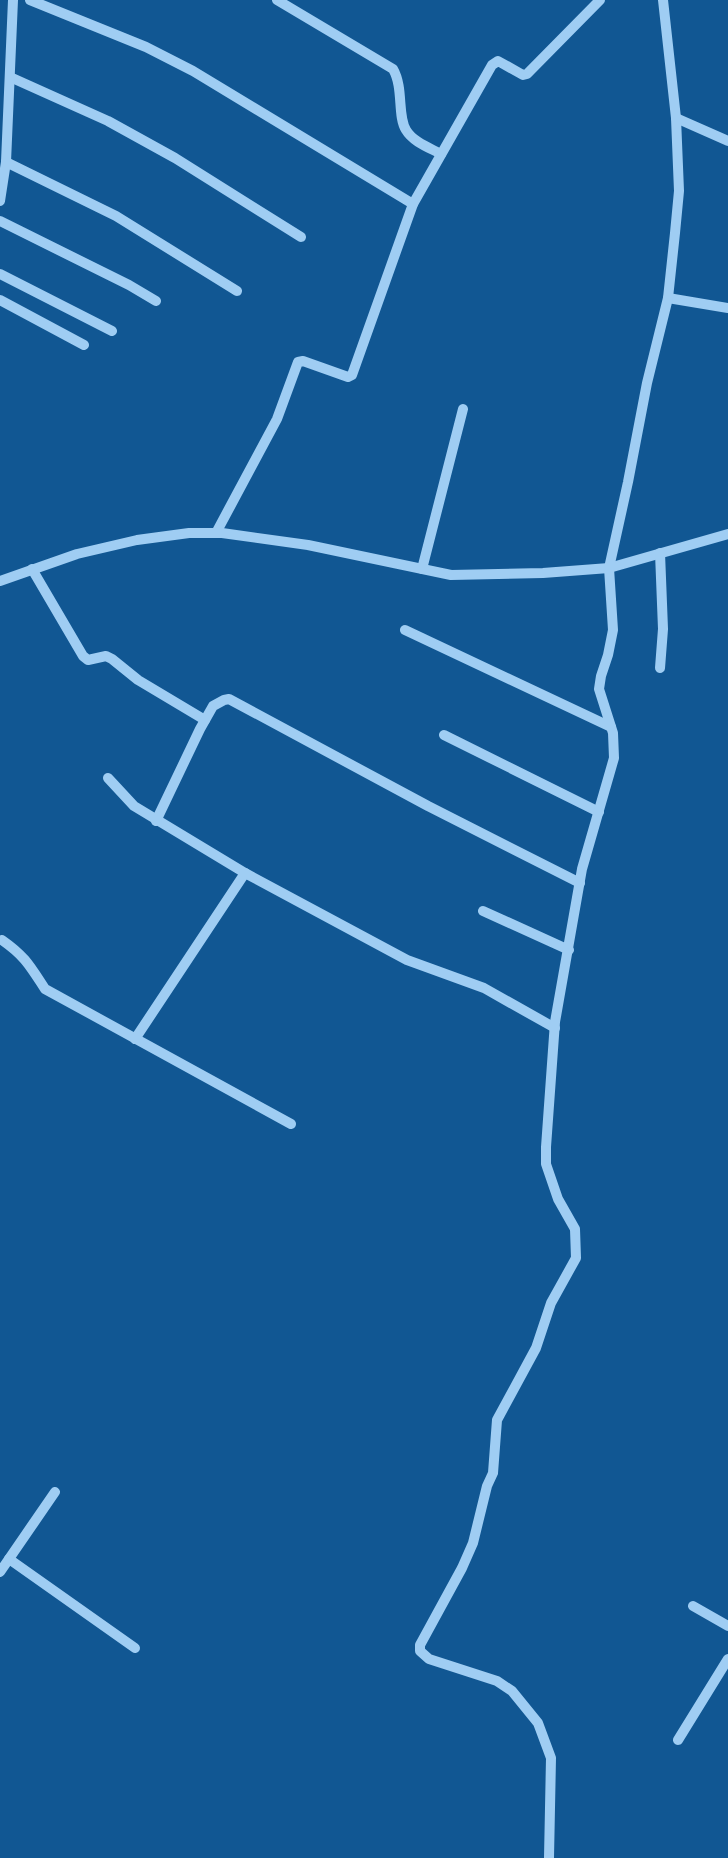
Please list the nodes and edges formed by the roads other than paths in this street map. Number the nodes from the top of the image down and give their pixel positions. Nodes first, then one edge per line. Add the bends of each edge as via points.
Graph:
1 (13, 0) edge
2 (30, 0) edge
3 (277, 0) edge
4 (600, 0) edge
5 (663, 0) edge
6 (10, 77) junction
7 (676, 118) junction
8 (728, 141) edge
9 (441, 154) junction
10 (6, 162) junction
11 (0, 201) edge
12 (413, 204) junction
13 (0, 221) edge
14 (301, 237) dead end
15 (0, 274) edge
16 (237, 291) dead end
17 (668, 298) junction
18 (0, 300) edge
19 (156, 301) dead end
20 (728, 308) edge
21 (112, 331) dead end
22 (84, 345) dead end
23 (463, 410) dead end
24 (216, 533) junction
25 (728, 534) edge
26 (660, 553) junction
27 (609, 568) junction
28 (32, 569) junction
29 (422, 569) junction
30 (0, 581) edge
31 (405, 630) dead end
32 (660, 668) dead end
33 (205, 720) junction
34 (610, 727) junction
35 (444, 735) dead end
36 (108, 778) dead end
37 (599, 812) junction
38 (156, 821) junction
39 (245, 873) junction
40 (580, 883) junction
41 (483, 912) dead end
42 (2, 940) dead end
43 (569, 950) junction
44 (555, 1028) junction
45 (135, 1039) junction
46 (291, 1124) dead end
47 (55, 1492) dead end
48 (9, 1559) junction
49 (0, 1572) edge
50 (693, 1606) dead end
51 (728, 1626) edge
52 (135, 1648) dead end
53 (728, 1659) edge
54 (678, 1740) dead end
55 (549, 1858) edge

1 - 6 street
2 - 12 street via 194,71
3 - 9 street via 393,69 398,78 405,129
4 - 9 street via 527,74 498,61 492,65
5 - 7 street
6 - 10 street
6 - 14 street via 127,131
7 - 8 street
7 - 17 street via 679,191
9 - 12 street
10 - 11 street
10 - 16 street via 116,216
12 - 24 street via 352,375 298,362 276,419
13 - 19 street
15 - 21 street
17 - 20 street
17 - 27 street
18 - 22 street
23 - 29 street
24 - 28 street via 136,540
24 - 29 street via 308,545
25 - 26 street
26 - 27 street
26 - 32 street
27 - 29 street via 451,575
27 - 34 street via 613,630 599,689
28 - 30 street
28 - 33 street via 83,656 88,660 106,656 112,659 138,680
31 - 34 street
33 - 38 street
33 - 40 street via 213,706 230,699
34 - 37 street via 614,758
35 - 37 street
36 - 38 street via 134,806
37 - 40 street
38 - 39 street
39 - 44 street via 407,960 484,988
39 - 45 street
40 - 43 street
41 - 43 street
42 - 45 street via 30,963 45,989
43 - 44 street
44 - 55 street via 546,1164 558,1199 575,1229 576,1258 550,1303 536,1348 497,1420 493,1473 473,1543 420,1644 420,1651 429,1659 497,1681 512,1691 538,1723 551,1758
45 - 46 street
47 - 48 street
48 - 49 street
48 - 52 street
50 - 51 street
53 - 54 street

